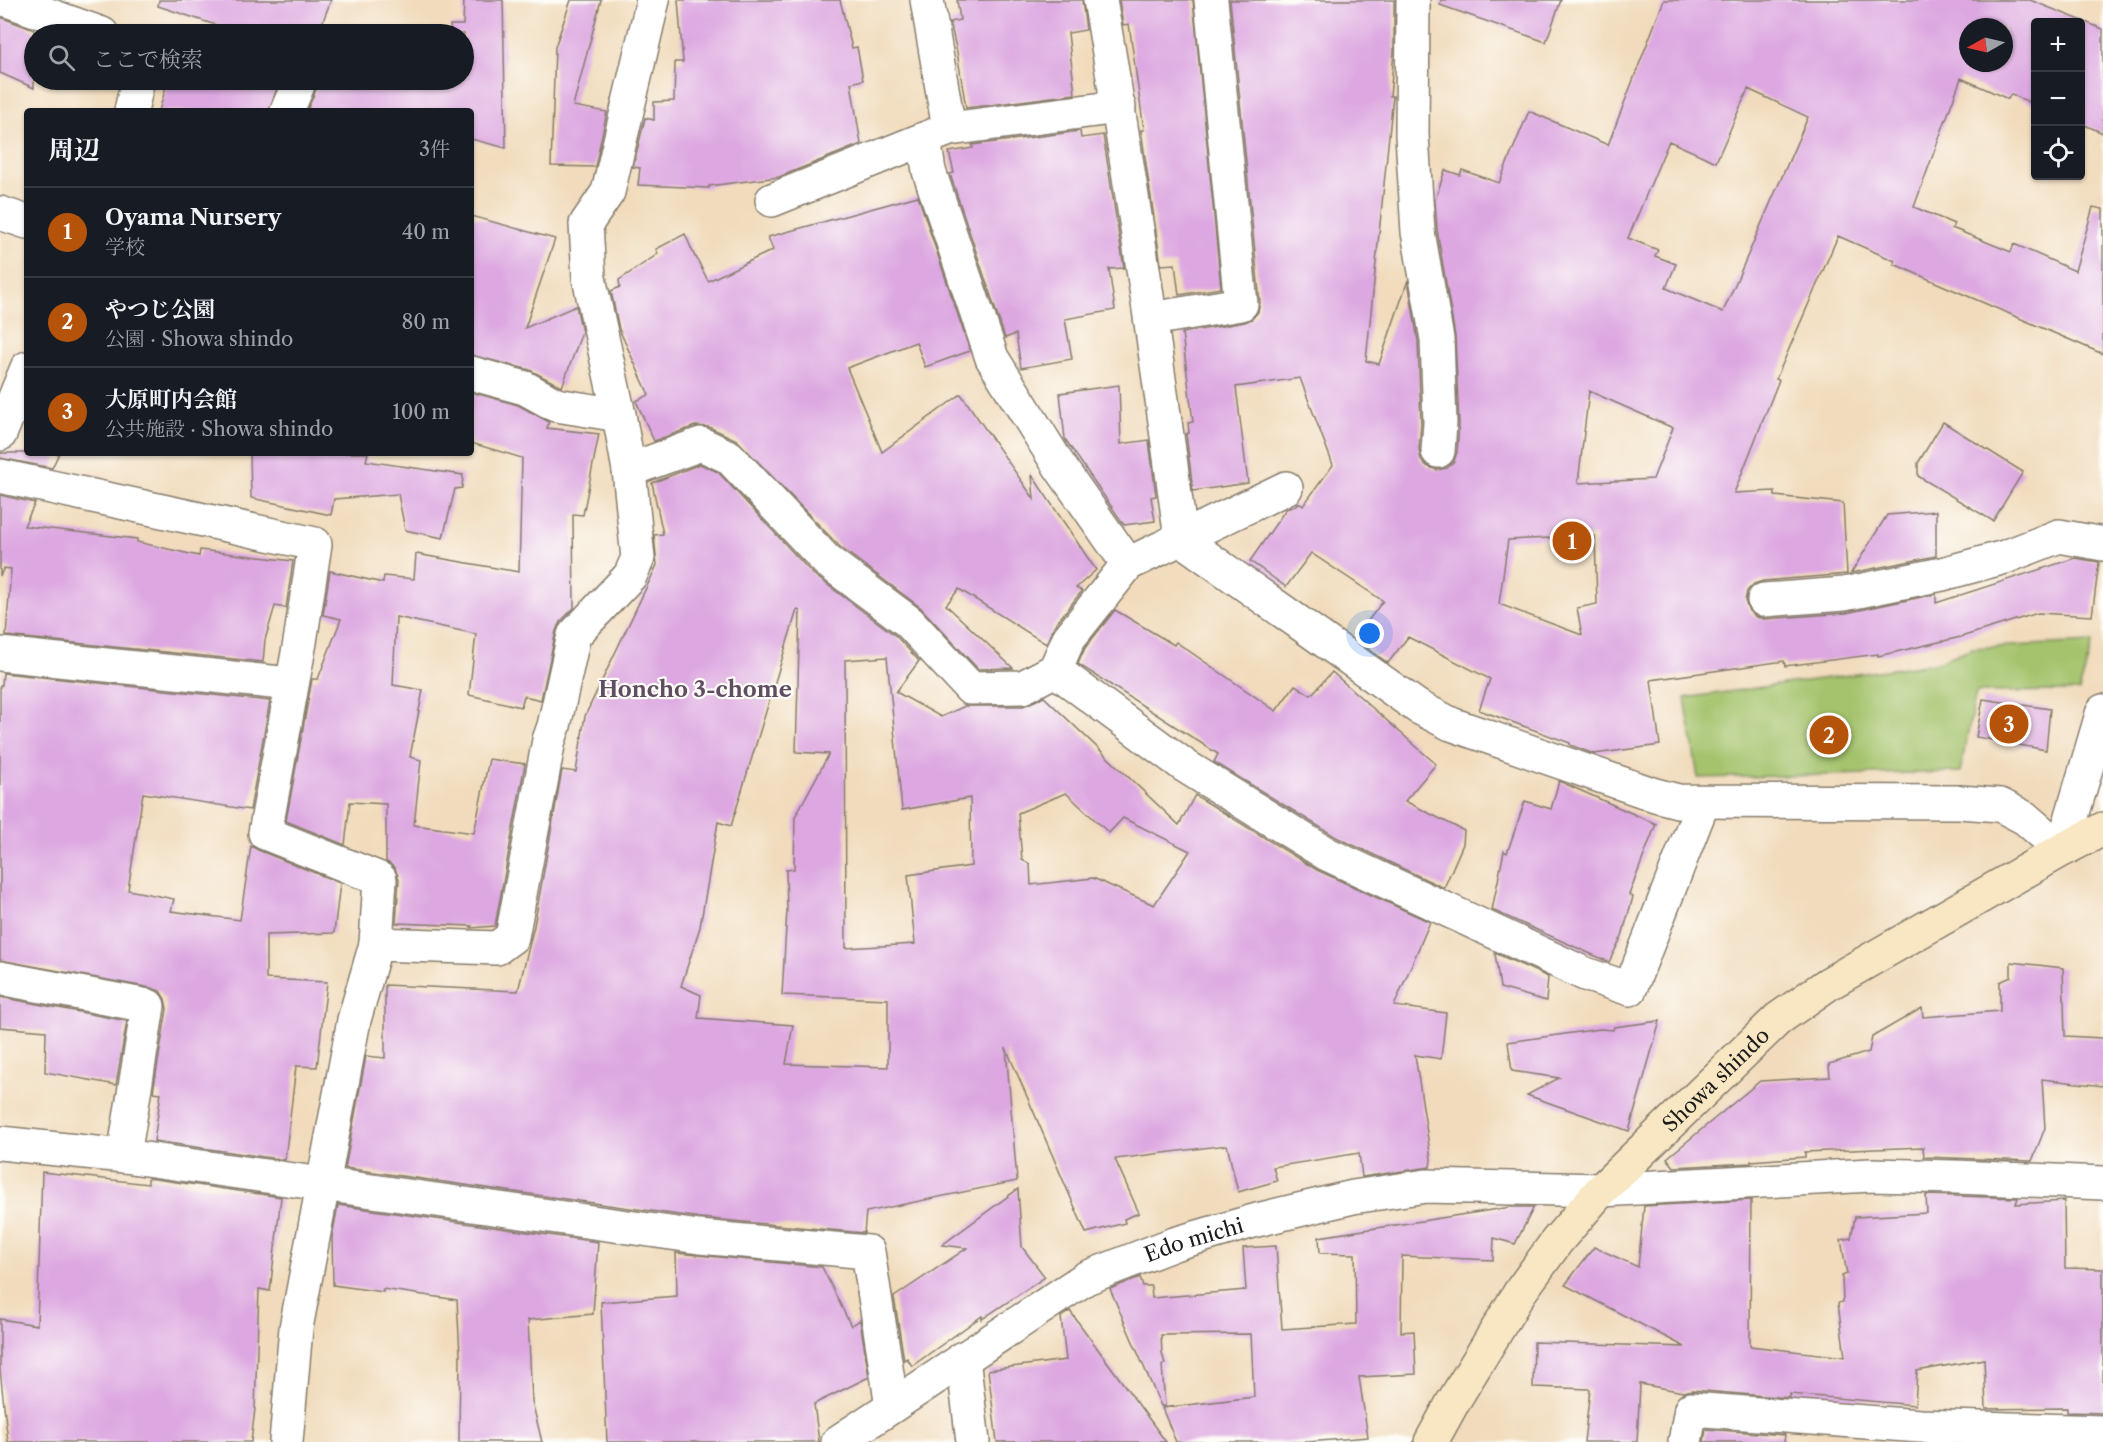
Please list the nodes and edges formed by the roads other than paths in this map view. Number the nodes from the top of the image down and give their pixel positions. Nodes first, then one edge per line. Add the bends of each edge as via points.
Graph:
1 (7, 0) edge
2 (653, 0) edge
3 (927, 0) edge
4 (1100, 0) edge
5 (1210, 0) edge
6 (1413, 0) edge
7 (74, 24) edge
8 (136, 90) edge
9 (296, 90) edge
10 (1119, 107) junction
11 (132, 108) edge
12 (288, 108) edge
13 (937, 134) junction
14 (772, 200) dead end
15 (0, 213) edge
16 (24, 221) edge
17 (1151, 319) junction
18 (474, 374) edge
19 (24, 375) edge
20 (619, 415) junction
21 (0, 434) edge
22 (1438, 450) dead end
23 (629, 470) junction
24 (0, 476) edge
25 (1286, 488) dead end
26 (1181, 539) junction
27 (2103, 544) edge
28 (1128, 564) junction
29 (1764, 600) dead end
30 (0, 654) edge
31 (1055, 670) junction
32 (291, 684) junction
33 (2103, 711) edge
34 (1703, 802) junction
35 (2103, 830) edge
36 (2062, 850) junction
37 (376, 944) junction
38 (0, 978) edge
39 (0, 1143) edge
40 (123, 1156) junction
41 (2103, 1183) edge
42 (322, 1184) junction
43 (1601, 1190) junction
44 (963, 1358) junction
45 (891, 1406) junction
46 (2103, 1432) edge
47 (286, 1442) edge
48 (838, 1442) edge
49 (973, 1442) edge
50 (1431, 1442) edge
51 (1685, 1442) edge

1 - 7 street
2 - 20 street via 608,192 586,224 589,278
3 - 13 street
4 - 10 street
5 - 17 street via 1241,304
6 - 22 street via 1412,135 1418,232 1437,339
8 - 11 street
9 - 12 street
10 - 13 street
10 - 17 street
13 - 14 street
13 - 28 street via 929,171 992,358 1060,467
15 - 16 street
17 - 26 street
18 - 20 street via 525,388 556,405
19 - 21 street
20 - 23 street
23 - 31 street via 701,444 729,457 827,561 909,622 970,688 1023,687
23 - 37 street via 638,558 630,576 574,635 549,740 512,937 496,948
24 - 32 street via 315,544
25 - 26 street
26 - 28 street
26 - 34 street via 1418,707 1451,724 1654,795
27 - 29 street via 2058,536 2005,557 1942,574 1844,594
28 - 31 street via 1069,638
30 - 32 street
31 - 34 street via 1185,766 1327,854 1585,974 1630,989
32 - 37 street via 265,833 381,879
33 - 36 street
34 - 36 street via 2000,805 2025,818
35 - 36 main road, Showa shindo
36 - 43 main road, Showa shindo via 1828,984 1778,1019
37 - 42 street via 354,1020
38 - 40 street via 148,1006
39 - 40 street
40 - 42 street
41 - 43 street, Edo michi via 1871,1175
42 - 45 street via 699,1237 868,1252
42 - 47 street via 296,1328
43 - 44 street, Edo michi via 1426,1186 1353,1197 1257,1220 1174,1244 1086,1278
43 - 50 main road, Showa shindo via 1557,1240 1520,1292
44 - 45 street, Edo michi
44 - 49 street
45 - 48 street, Edo michi
46 - 51 street via 1920,1426 1691,1409

